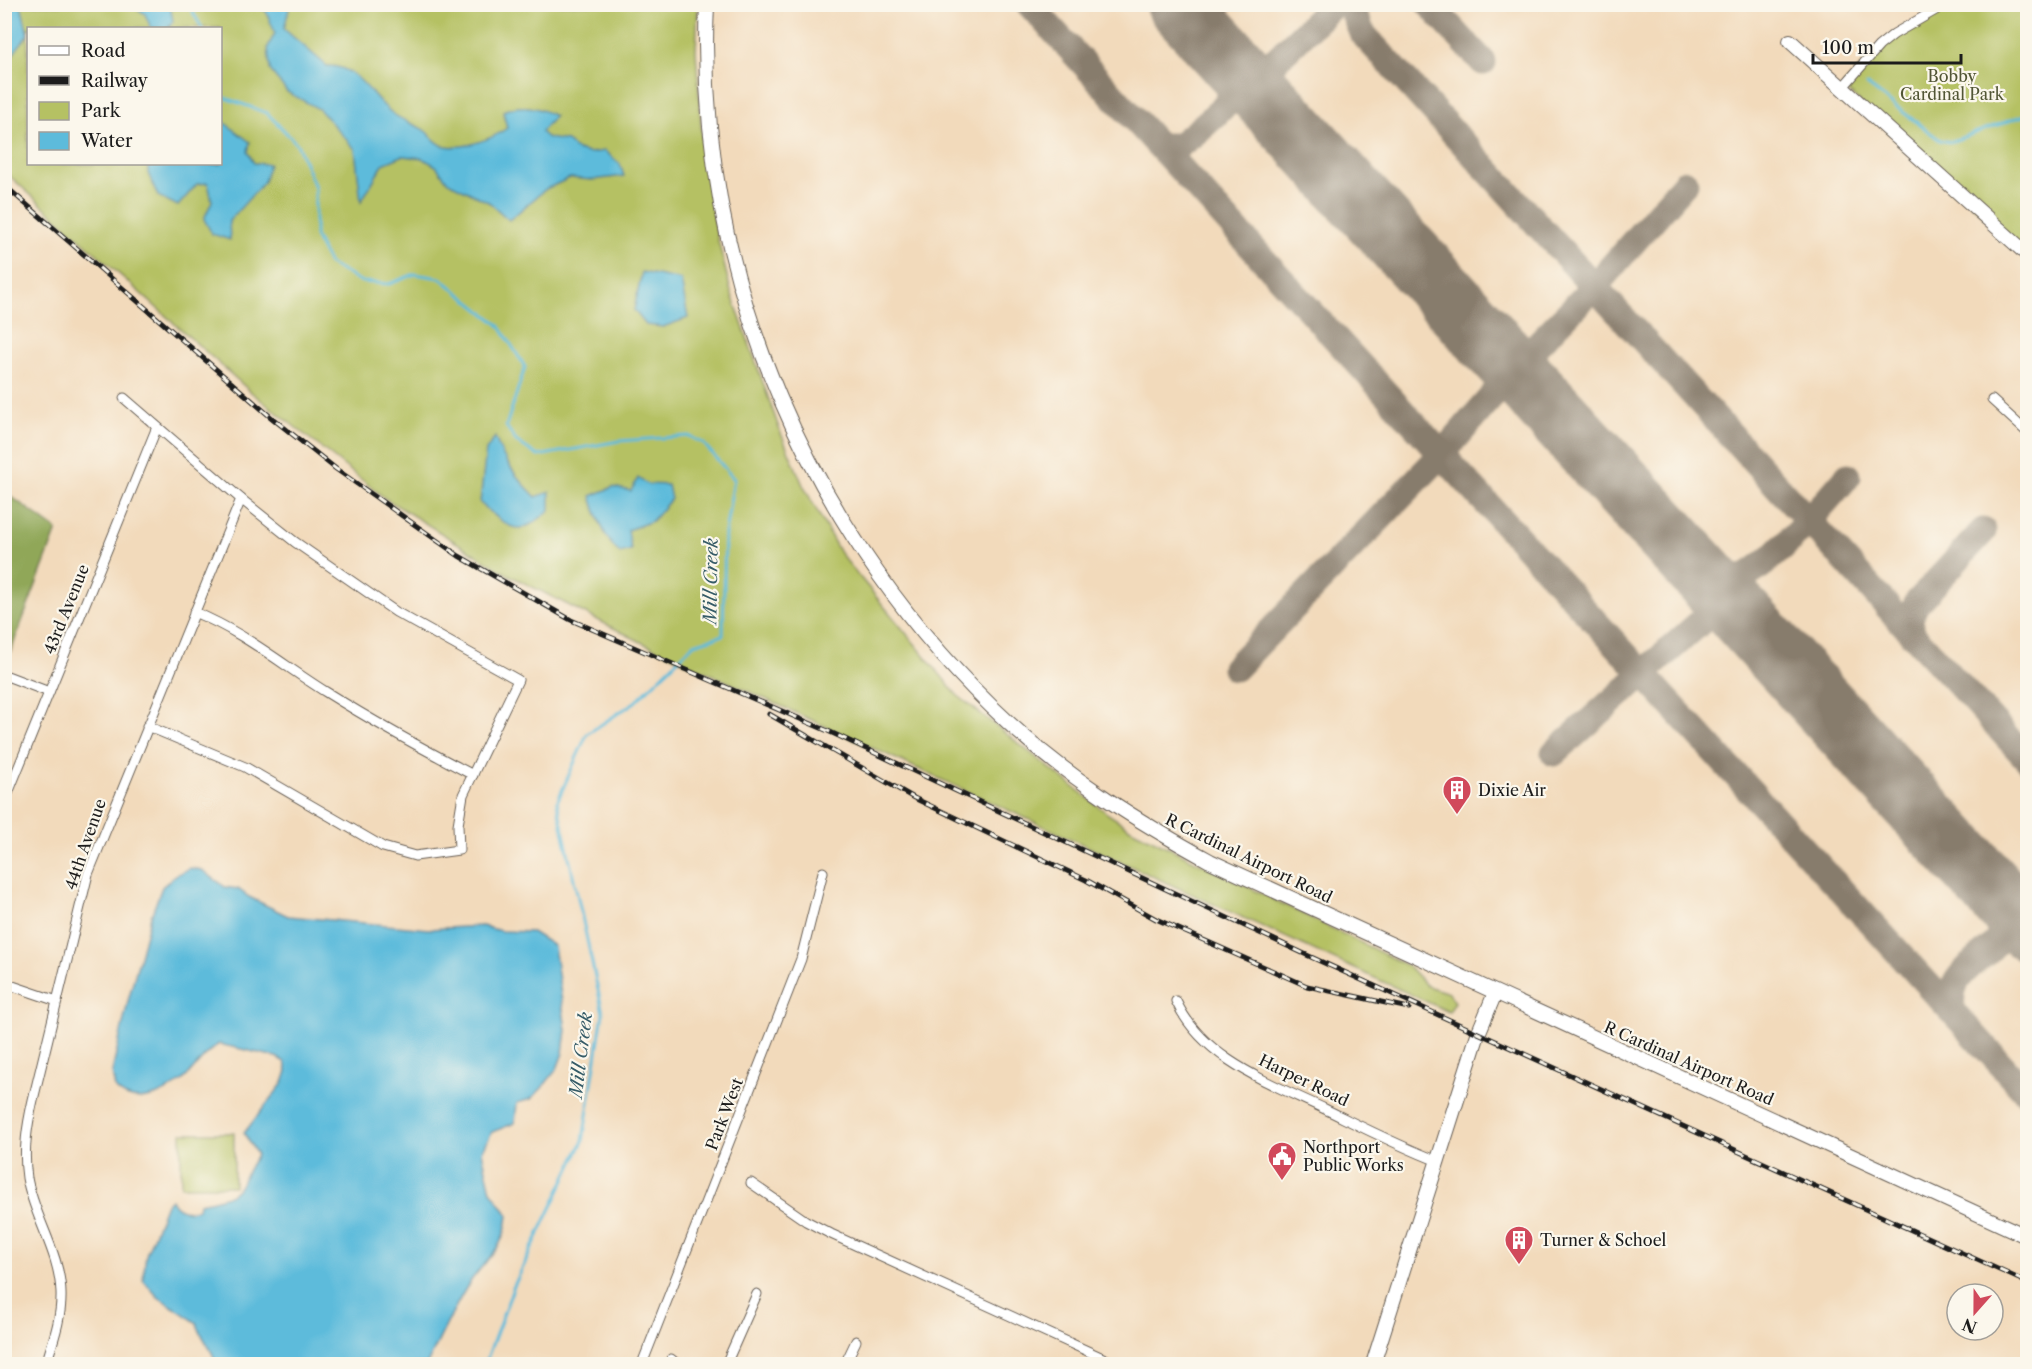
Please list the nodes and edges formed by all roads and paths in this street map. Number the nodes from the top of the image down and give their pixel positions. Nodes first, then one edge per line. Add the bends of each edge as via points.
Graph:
1 (707, 4) edge
2 (1946, 4) edge
3 (1790, 41) dead end
4 (1843, 87) junction
5 (2028, 255) edge
6 (124, 398) dead end
7 (1992, 400) dead end
8 (157, 427) junction
9 (2026, 428) edge
10 (241, 499) junction
11 (194, 612) junction
12 (7, 676) dead end
13 (50, 692) junction
14 (147, 726) junction
15 (473, 774) junction
16 (4, 803) edge
17 (823, 872) dead end
18 (4, 983) edge
19 (1495, 993) junction
20 (57, 1001) junction
21 (1176, 1001) dead end
22 (1438, 1161) junction
23 (751, 1183) dead end
24 (2028, 1237) edge
25 (757, 1294) dead end
26 (856, 1341) dead end
27 (46, 1365) edge
28 (642, 1365) edge
29 (726, 1365) edge
30 (845, 1365) edge
31 (1116, 1365) edge
32 (1373, 1365) edge

1 - 19 main road, R Cardinal Airport Road via 712,145 734,264 751,322 795,435 823,488 889,590 927,637 1011,725 1106,799 1210,861
2 - 4 street via 1879,46
3 - 4 main road
4 - 5 main road
6 - 8 street
7 - 9 street
8 - 10 street
8 - 13 street, 43rd Avenue
10 - 11 street, 44th Avenue
10 - 15 street via 396,612 518,680
11 - 14 street, 44th Avenue
11 - 15 street via 229,626 334,697
12 - 13 street
13 - 16 street, 43rd Avenue
14 - 15 street via 245,767 354,832 400,854 431,855 459,850 459,809
14 - 20 street, 44th Avenue via 88,874
17 - 28 street, Park West via 801,959
18 - 20 street
19 - 22 main road
19 - 24 main road, R Cardinal Airport Road
20 - 27 street, 44th Avenue via 26,1143 27,1178 61,1290 60,1315
21 - 22 street, Harper Road via 1204,1041 1244,1070
22 - 32 main road
23 - 31 street via 831,1234
25 - 29 street
26 - 30 street

